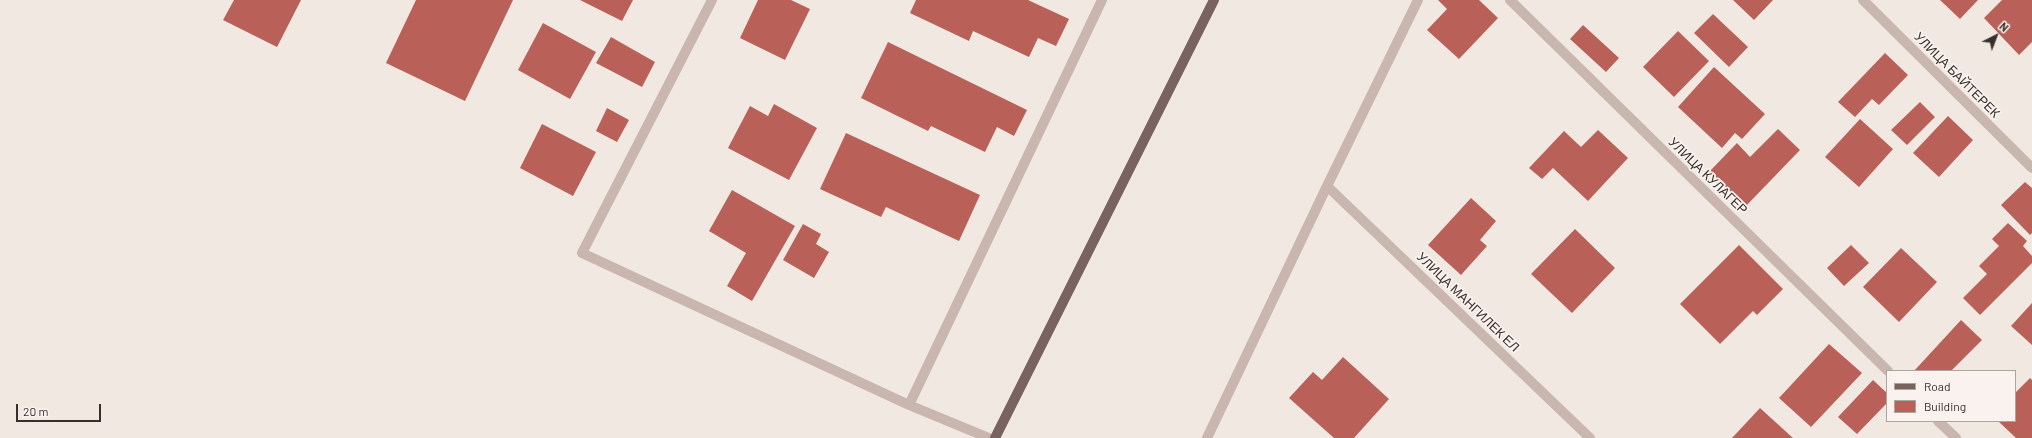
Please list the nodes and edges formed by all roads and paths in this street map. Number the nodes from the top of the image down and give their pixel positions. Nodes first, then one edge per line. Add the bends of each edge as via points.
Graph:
1 (712, 0) edge
2 (1102, 0) edge
3 (1214, 0) edge
4 (1418, 0) edge
5 (1510, 0) edge
6 (1863, 0) edge
7 (2032, 168) edge
8 (1327, 186) junction
9 (1887, 370) edge
10 (909, 405) junction
11 (1939, 422) edge
12 (989, 438) edge
13 (995, 438) edge
14 (1207, 438) edge
15 (1590, 438) edge
16 (1956, 438) edge

1 - 10 street via 582,253
2 - 10 street
3 - 13 main road
4 - 8 street
5 - 9 street, УЛИЦА КУЛАГЕР
6 - 7 street, УЛИЦА БАЙТЕРЕК
8 - 14 street
8 - 15 street, УЛИЦА МАНГИЛЕК ЕЛ
10 - 12 street
11 - 16 street

